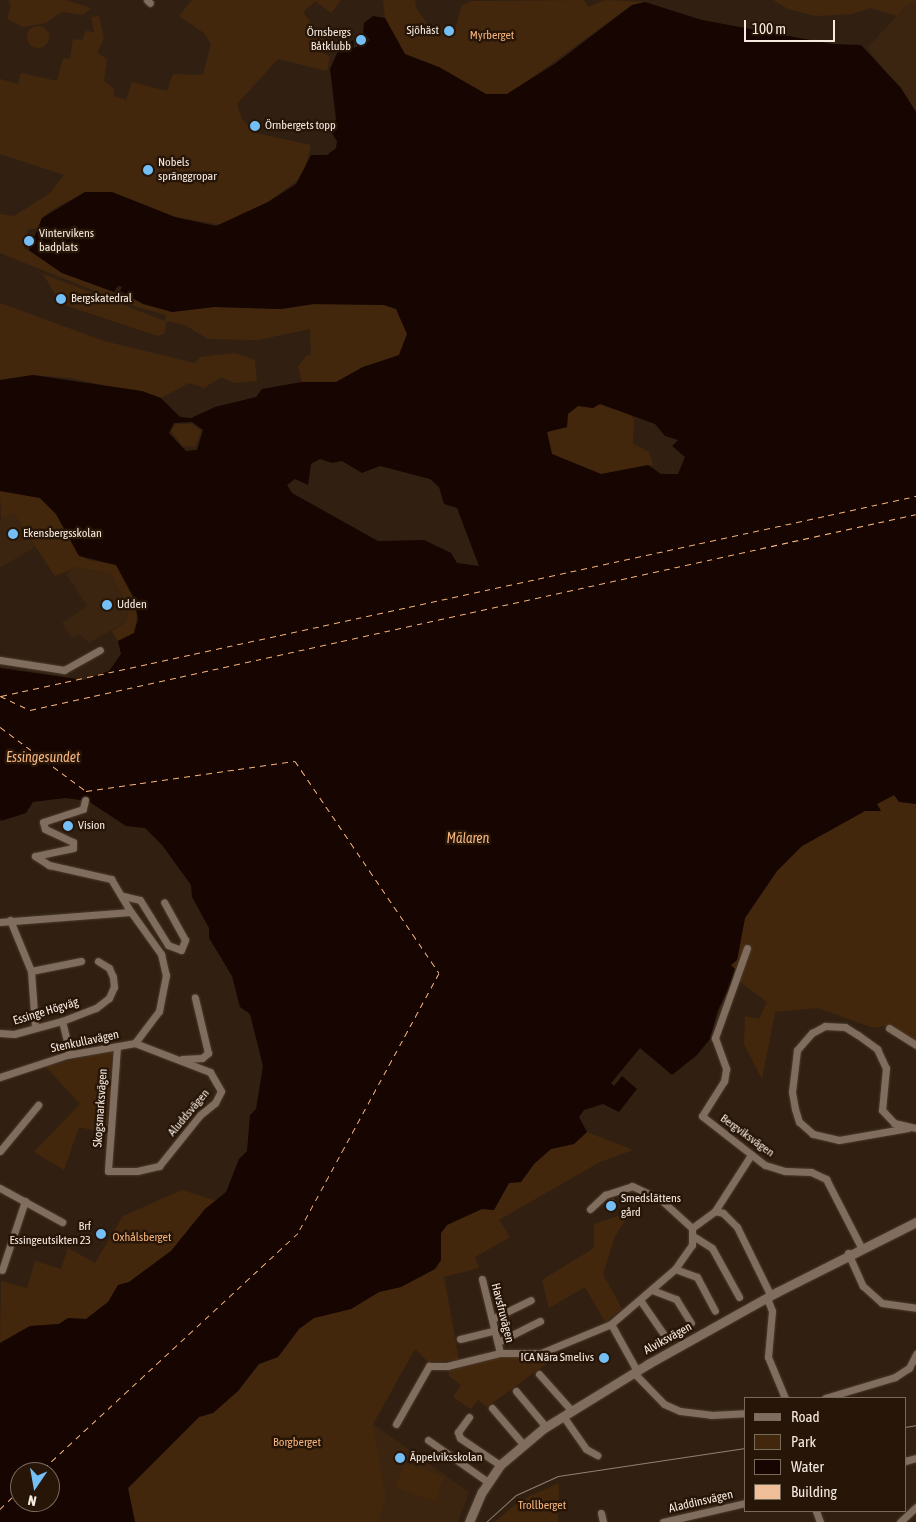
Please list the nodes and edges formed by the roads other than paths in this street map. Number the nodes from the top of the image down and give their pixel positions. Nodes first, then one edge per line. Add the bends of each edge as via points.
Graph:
1 (100, 650) dead end
2 (0, 660) edge
3 (85, 800) dead end
4 (123, 896) junction
5 (164, 902) dead end
6 (131, 912) junction
7 (10, 920) junction
8 (0, 922) edge
9 (747, 948) dead end
10 (81, 961) dead end
11 (98, 961) dead end
12 (31, 971) junction
13 (195, 998) dead end
14 (62, 1021) junction
15 (35, 1027) junction
16 (889, 1028) dead end
17 (0, 1033) edge
18 (135, 1043) junction
19 (916, 1045) edge
20 (117, 1046) junction
21 (70, 1054) junction
22 (179, 1059) junction
23 (0, 1077) edge
24 (38, 1105) dead end
25 (912, 1128) edge
26 (0, 1151) edge
27 (752, 1156) junction
28 (108, 1171) joint
29 (0, 1188) edge
30 (25, 1202) junction
31 (590, 1209) dead end
32 (715, 1211) junction
33 (62, 1222) dead end
34 (916, 1222) edge
35 (692, 1232) junction
36 (861, 1247) junction
37 (848, 1253) junction
38 (675, 1269) junction
39 (2, 1270) dead end
40 (482, 1279) dead end
41 (652, 1290) junction
42 (739, 1297) dead end
43 (769, 1297) junction
44 (531, 1300) dead end
45 (640, 1300) junction
46 (916, 1308) edge
47 (715, 1311) dead end
48 (492, 1319) junction
49 (540, 1321) dead end
50 (691, 1323) dead end
51 (611, 1324) junction
52 (495, 1330) junction
53 (460, 1339) dead end
54 (667, 1339) dead end
55 (498, 1342) junction
56 (500, 1352) junction
57 (916, 1354) edge
58 (913, 1369) edge
59 (635, 1372) junction
60 (539, 1374) dead end
61 (516, 1391) dead end
62 (785, 1397) edge
63 (829, 1397) edge
64 (492, 1408) dead end
65 (572, 1411) junction
66 (744, 1413) edge
67 (563, 1416) junction
68 (469, 1417) dead end
69 (396, 1424) dead end
70 (546, 1427) junction
71 (428, 1440) dead end
72 (523, 1444) junction
73 (597, 1455) dead end
74 (500, 1465) junction
75 (488, 1482) junction
76 (744, 1503) edge
77 (916, 1508) edge
78 (601, 1513) dead end
79 (469, 1522) edge
80 (603, 1522) edge
81 (663, 1522) edge
82 (900, 1522) edge

1 - 2 street via 64,670
3 - 4 street via 83,809 43,822 46,829 73,842 73,848 35,856 49,865 111,879
4 - 5 street via 140,900 168,945 181,950 185,940
4 - 6 street, Stenkullavägen
6 - 7 street
6 - 18 street, Stenkullavägen via 161,954 166,975 159,1010
7 - 8 street
7 - 12 street
9 - 27 street, Bergviksvägen via 715,1038 725,1076 702,1116
10 - 12 street
11 - 14 street, Essinge Högväg via 109,968 113,977 114,987 109,998 96,1008
12 - 15 street
13 - 22 street via 208,1053 202,1058
14 - 15 street, Essinge Högväg
14 - 21 street
15 - 17 street, Essinge Högväg via 14,1034
16 - 19 street
18 - 20 street, Stenkullavägen
18 - 22 street, Aluddsvägen
20 - 21 street, Stenkullavägen
20 - 28 street, Skogsmarksvägen
21 - 23 street, Stenkullavägen
22 - 28 street, Aluddsvägen via 215,1075 220,1084 219,1098 159,1166 137,1171
24 - 26 street
25 - 25 street via 840,1140 813,1134 799,1122 795,1109 792,1092 798,1050 812,1033 825,1026 845,1027 858,1035 877,1050 886,1068 882,1110 894,1123
27 - 32 street
27 - 36 street, Bergviksvägen via 776,1169 811,1172 826,1179
29 - 30 street
30 - 33 street
30 - 39 street
31 - 35 street via 605,1195 632,1186 660,1199
32 - 35 street
32 - 43 street via 737,1227
34 - 36 street, Alviksvägen
35 - 38 street via 688,1252
35 - 42 street via 712,1248
36 - 37 street, Alviksvägen
37 - 43 street, Alviksvägen
37 - 46 street via 863,1286 882,1303
38 - 41 street
38 - 47 street via 697,1277
40 - 48 street, Havsfruvägen
41 - 45 street
41 - 50 street via 676,1299
43 - 59 street, Alviksvägen
43 - 62 street via 772,1311 768,1357
44 - 48 street
45 - 51 street
45 - 54 street
48 - 52 street, Havsfruvägen
49 - 55 street
51 - 56 street via 540,1353
51 - 59 street
52 - 53 street
52 - 55 street, Havsfruvägen
55 - 56 street, Havsfruvägen
56 - 69 street via 447,1366 428,1366
57 - 58 street
58 - 63 street via 878,1385
59 - 65 street, Alviksvägen
59 - 66 street via 664,1404 711,1415
60 - 65 street
61 - 70 street
64 - 72 street
65 - 67 street, Alviksvägen
67 - 70 street, Alviksvägen
67 - 73 street via 586,1449
68 - 74 street via 458,1432 460,1438
70 - 72 street, Alviksvägen
71 - 75 street
72 - 74 street, Alviksvägen
74 - 75 street, Alviksvägen
75 - 79 street, Alviksvägen
76 - 81 street, Aladdinsvägen
77 - 82 street
78 - 80 street

